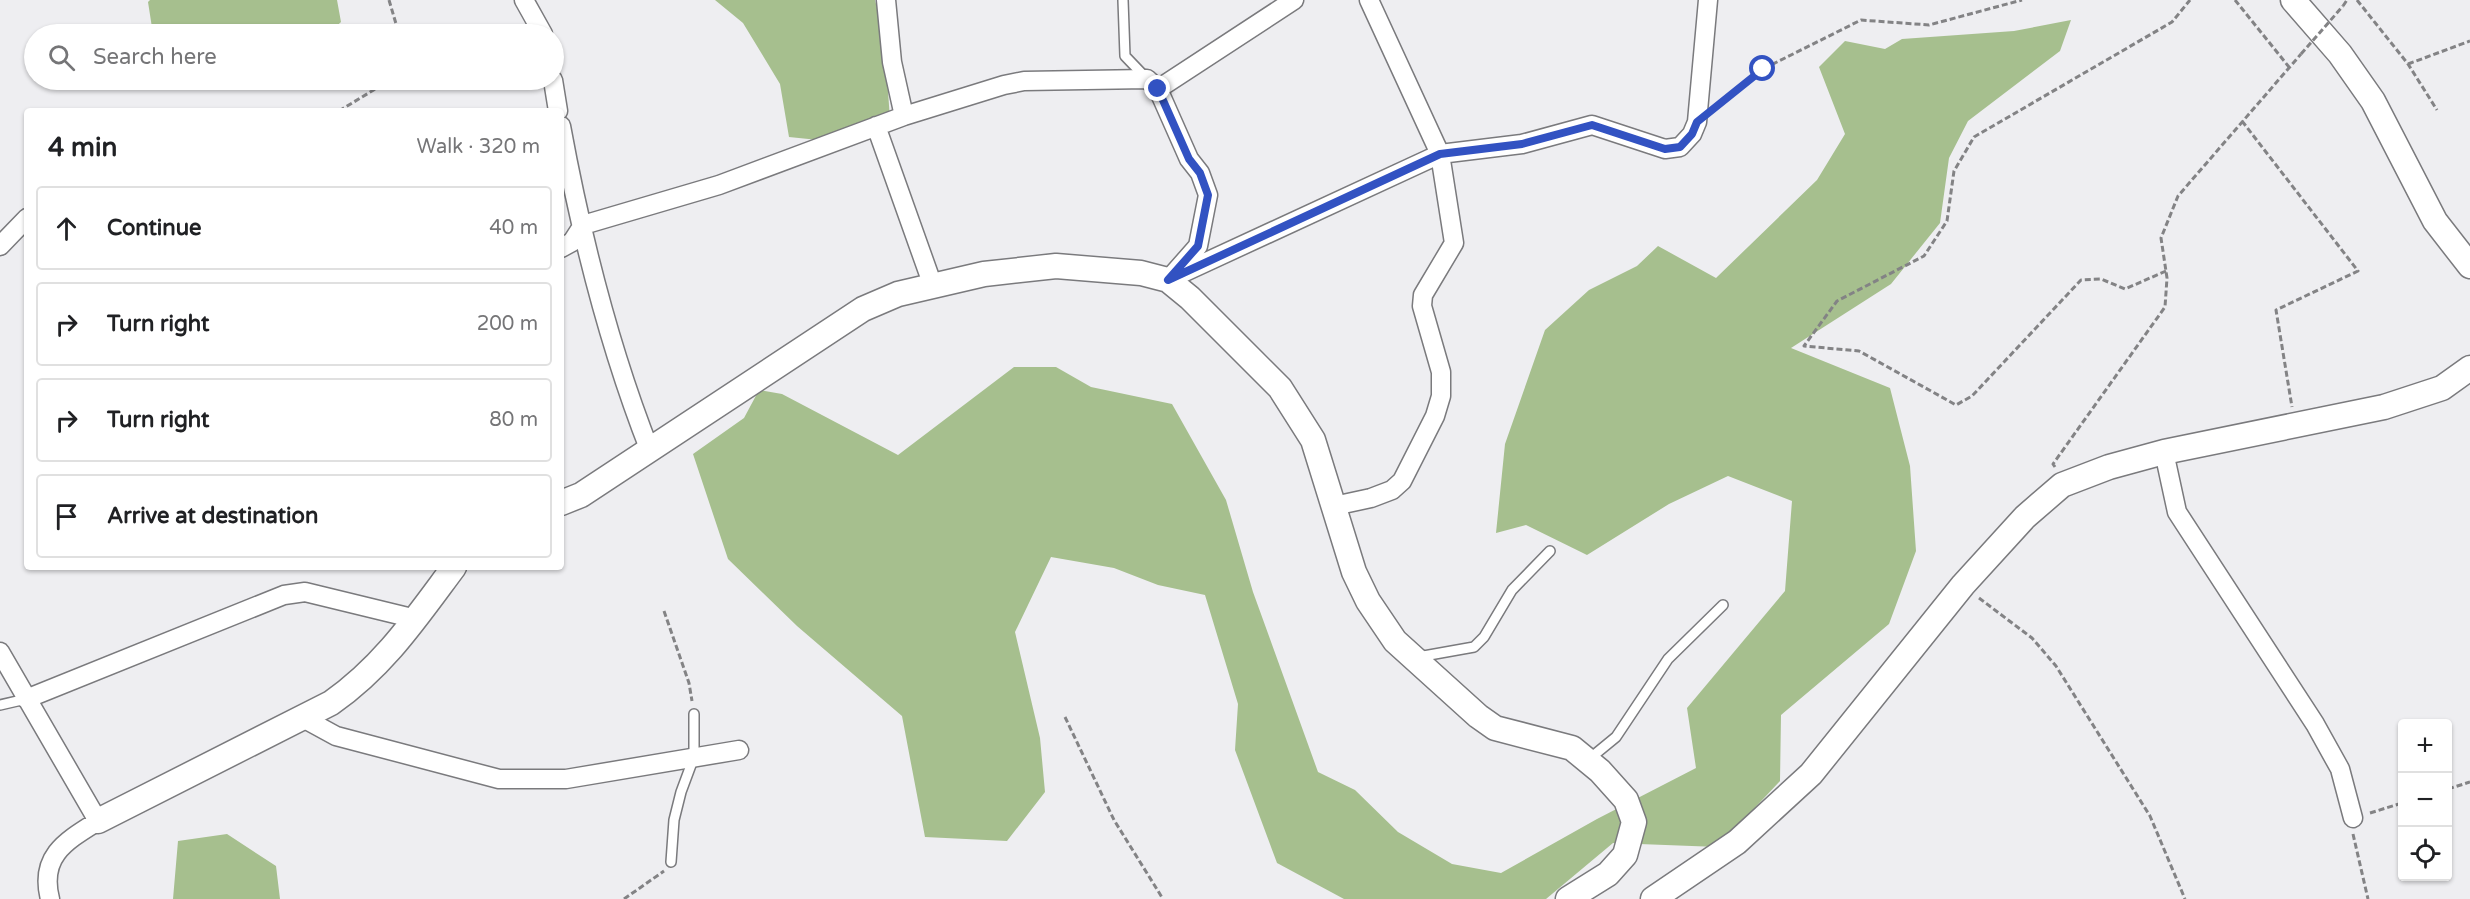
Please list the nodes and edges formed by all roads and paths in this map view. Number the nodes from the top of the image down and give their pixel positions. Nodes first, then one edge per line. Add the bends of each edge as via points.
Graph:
1 (388, 0) edge
2 (524, 0) edge
3 (886, 0) edge
4 (1123, 0) edge
5 (1294, 0) edge
6 (1369, 0) edge
7 (1708, 0) edge
8 (2022, 0) edge
9 (2190, 0) edge
10 (2235, 0) edge
11 (2293, 0) edge
12 (2347, 0) edge
13 (2357, 0) edge
14 (396, 24) edge
15 (537, 24) edge
16 (2470, 41) edge
17 (2408, 64) junction
18 (2289, 67) junction
19 (1153, 84) junction
20 (374, 90) edge
21 (555, 90) edge
22 (344, 108) edge
23 (558, 108) edge
24 (2437, 110) dead end
25 (904, 116) junction
26 (2242, 121) junction
27 (1697, 122) junction
28 (876, 126) junction
29 (564, 140) edge
30 (1440, 154) junction
31 (24, 221) edge
32 (583, 225) junction
33 (0, 246) edge
34 (564, 246) edge
35 (2470, 266) edge
36 (2166, 271) junction
37 (1168, 280) junction
38 (933, 286) junction
39 (2470, 368) edge
40 (2295, 427) junction
41 (650, 451) junction
42 (2164, 452) junction
43 (2062, 485) junction
44 (564, 502) edge
45 (1334, 506) junction
46 (1550, 551) dead end
47 (452, 570) edge
48 (1963, 585) junction
49 (1724, 605) dead end
50 (664, 611) dead end
51 (416, 619) junction
52 (0, 652) edge
53 (1414, 658) junction
54 (26, 699) junction
55 (0, 705) edge
56 (694, 714) joint
57 (1065, 717) dead end
58 (303, 718) junction
59 (739, 750) dead end
60 (694, 758) junction
61 (1588, 761) junction
62 (2470, 782) edge
63 (2452, 788) edge
64 (2398, 805) edge
65 (2354, 818) junction
66 (98, 821) junction
67 (671, 862) joint
68 (50, 899) edge
69 (624, 899) edge
70 (1163, 899) edge
71 (1568, 899) edge
72 (1653, 899) edge
73 (2185, 899) edge
74 (2368, 899) edge

1 - 14 path
2 - 15 street
3 - 25 street via 892,62
4 - 19 lane via 1125,56
5 - 19 street
6 - 30 street
7 - 27 street
8 - 27 path via 1929,25 1861,20 1763,69
9 - 36 path via 2172,22 1974,137 1954,171 1947,221 1924,256 1837,301 1804,346 1859,351 1956,405 1972,396 2081,280 2101,279 2125,289
10 - 18 path
11 - 35 street via 2340,54 2373,101 2435,221
12 - 18 path, bridge
13 - 17 path
16 - 17 path
17 - 24 path
18 - 26 path
19 - 25 street via 1024,81
19 - 37 street via 1208,195 1198,246
20 - 22 path
21 - 23 street
25 - 28 street
26 - 36 path via 2178,196 2161,238
26 - 40 path via 2358,271 2276,310
27 - 30 street via 1680,147 1665,149 1592,125 1522,144
28 - 32 street via 719,185
28 - 38 street
29 - 32 street
30 - 37 street
30 - 45 street via 1454,243 1424,295 1422,306 1441,372 1441,396 1435,416 1402,482 1371,498
31 - 33 street
32 - 34 street via 572,242
32 - 41 street via 634,411
36 - 43 path via 2165,307 2053,464
37 - 38 street via 1141,273 1056,266 984,274
37 - 45 street via 1280,388 1313,440
38 - 41 street via 898,294 863,309
39 - 40 street via 2442,388 2384,407
40 - 42 street
41 - 44 street
42 - 43 street
42 - 65 street via 2177,512 2315,724 2340,769
43 - 48 street via 2025,517
45 - 53 street via 1354,572 1368,601 1395,641
46 - 53 lane via 1512,590 1474,647
47 - 51 street
48 - 72 street via 1811,774 1737,842
48 - 73 path via 2032,638 2056,666 2150,816
49 - 61 lane via 1668,659 1616,737
50 - 56 path
51 - 54 street via 305,592 284,595
51 - 58 street via 357,685
52 - 54 street
53 - 61 street via 1495,728 1572,748
54 - 55 lane
54 - 66 street
56 - 60 lane
57 - 70 path via 1114,819
58 - 60 street via 336,736 499,779 566,779
58 - 66 street
59 - 60 street
60 - 67 lane via 681,792
61 - 71 street via 1626,800 1634,822 1625,855 1608,874
62 - 63 path
64 - 65 path
65 - 74 path via 2352,830
66 - 68 street via 66,842 49,863
67 - 69 path via 661,875

